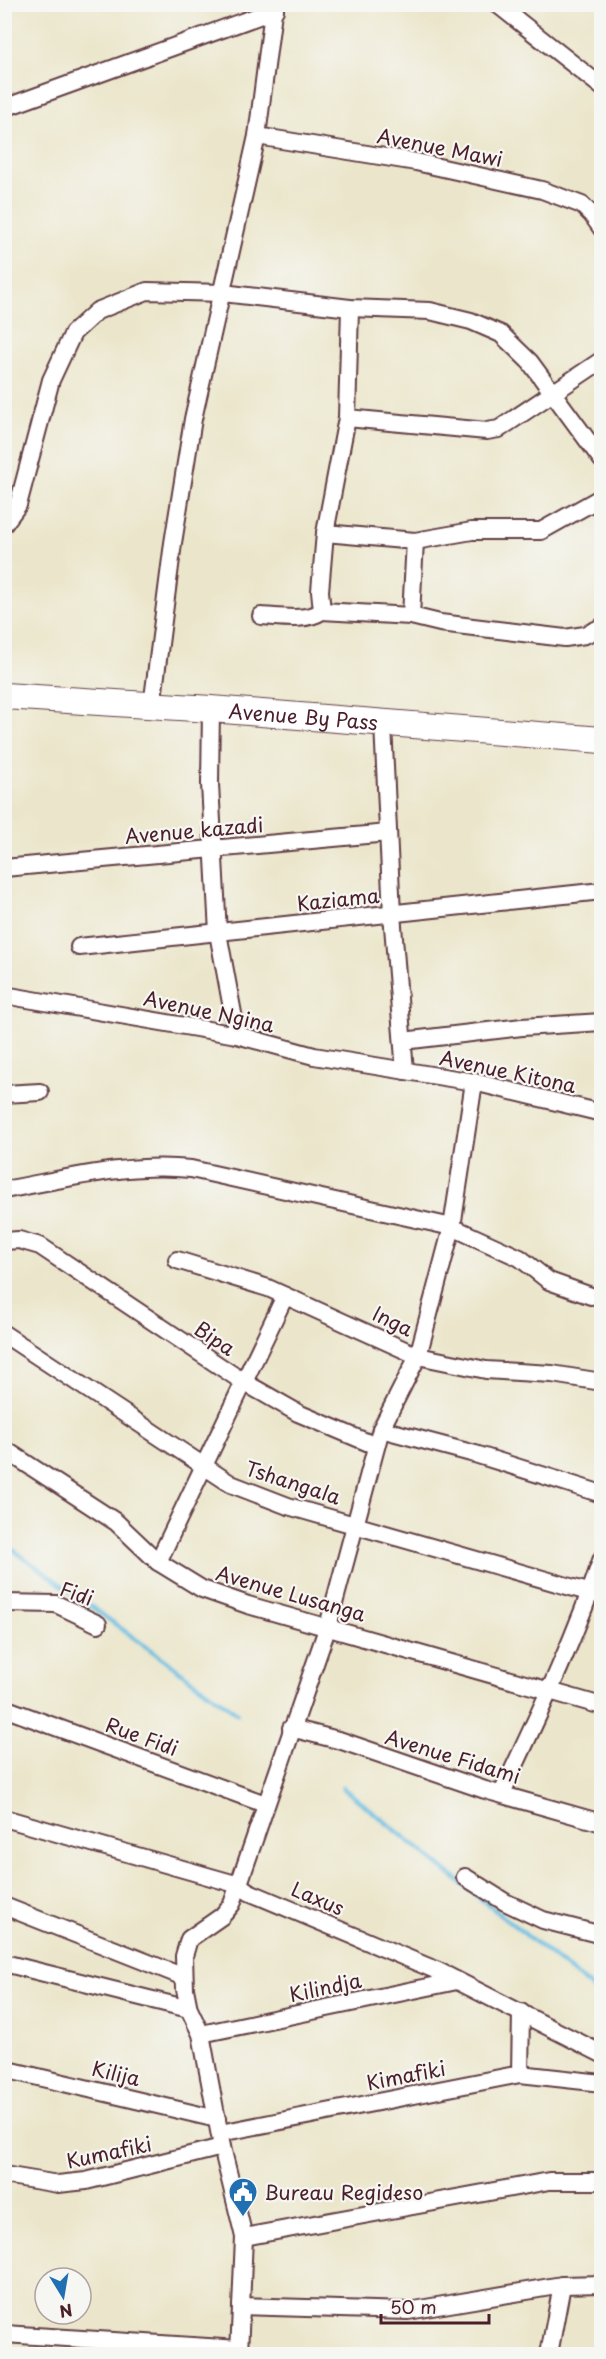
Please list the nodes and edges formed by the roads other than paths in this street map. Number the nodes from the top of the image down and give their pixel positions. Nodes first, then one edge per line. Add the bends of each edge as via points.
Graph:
1 (497, 4) edge
2 (274, 7) edge
3 (602, 87) edge
4 (4, 108) edge
5 (257, 136) junction
6 (602, 229) edge
7 (223, 293) junction
8 (350, 308) junction
9 (602, 360) edge
10 (554, 393) junction
11 (347, 418) junction
12 (602, 460) edge
13 (602, 497) edge
14 (4, 524) edge
15 (326, 533) junction
16 (415, 542) junction
17 (322, 611) junction
18 (261, 616) dead end
19 (411, 616) junction
20 (602, 627) edge
21 (4, 696) edge
22 (152, 706) junction
23 (211, 709) junction
24 (383, 724) junction
25 (602, 740) edge
26 (388, 833) junction
27 (213, 850) junction
28 (4, 868) edge
29 (602, 891) edge
30 (392, 914) junction
31 (218, 933) junction
32 (79, 947) dead end
33 (4, 994) edge
34 (602, 1022) edge
35 (237, 1035) junction
36 (403, 1041) junction
37 (405, 1071) junction
38 (474, 1082) junction
39 (40, 1092) dead end
40 (4, 1094) edge
41 (602, 1113) edge
42 (4, 1190) edge
43 (452, 1227) junction
44 (4, 1241) edge
45 (177, 1260) dead end
46 (285, 1296) junction
47 (591, 1296) dead end
48 (4, 1334) edge
49 (418, 1356) junction
50 (242, 1381) junction
51 (602, 1382) edge
52 (381, 1429) junction
53 (376, 1446) junction
54 (4, 1449) edge
55 (204, 1467) junction
56 (602, 1494) edge
57 (353, 1523) junction
58 (602, 1558) edge
59 (158, 1562) junction
60 (596, 1595) edge
61 (4, 1603) edge
62 (98, 1624) dead end
63 (328, 1626) junction
64 (550, 1690) junction
65 (602, 1706) edge
66 (4, 1708) edge
67 (291, 1728) junction
68 (502, 1793) junction
69 (265, 1804) junction
70 (4, 1818) edge
71 (602, 1823) edge
72 (465, 1876) dead end
73 (239, 1885) junction
74 (4, 1906) edge
75 (602, 1935) edge
76 (4, 1963) edge
77 (184, 1977) junction
78 (457, 1981) junction
79 (189, 2008) junction
80 (521, 2012) junction
81 (201, 2034) junction
82 (602, 2054) edge
83 (4, 2069) edge
84 (520, 2074) junction
85 (602, 2083) edge
86 (220, 2133) junction
87 (4, 2175) edge
88 (602, 2181) edge
89 (244, 2237) junction
90 (602, 2284) edge
91 (562, 2285) junction
92 (241, 2306) junction
93 (4, 2334) edge
94 (239, 2352) edge
95 (549, 2355) edge

1 - 3 street
2 - 4 street
2 - 5 street
5 - 6 street, Avenue Mawi via 416,162 542,190 582,205
5 - 7 street
7 - 8 street
7 - 14 street via 147,291 97,311 73,333 51,380 18,505
7 - 22 street via 193,419
8 - 10 street via 430,311 471,321 501,334
8 - 11 street
9 - 10 street
10 - 11 street via 508,425 487,431
10 - 12 street
11 - 15 street
13 - 16 street via 541,531 472,531
15 - 16 street
15 - 17 street via 320,591
16 - 19 street
17 - 18 street via 297,617
17 - 19 street
19 - 20 street via 565,638
21 - 22 highway, Avenue By Pass
22 - 23 highway, Avenue By Pass
23 - 24 highway, Avenue By Pass
23 - 27 street
24 - 25 highway, Avenue By Pass
24 - 26 street
26 - 27 street, Avenue kazadi
26 - 30 street
27 - 28 street, Avenue kazadi
27 - 31 street
29 - 30 street, Kaziama
30 - 31 street, Kaziama
30 - 36 street
31 - 32 street, Kaziama
31 - 35 street
33 - 35 street, Avenue Ngina
34 - 36 street
35 - 37 street, Avenue Ngina via 314,1056
36 - 37 street
37 - 38 street, Avenue Kitona
38 - 41 street, Avenue Kitona
38 - 43 street
39 - 40 street
42 - 43 street via 109,1170 162,1166 275,1186
43 - 47 street via 520,1258 549,1281
43 - 49 street
44 - 50 street, Bipa via 19,1240 40,1246
45 - 46 street, Inga
46 - 49 street, Inga
46 - 50 street
48 - 55 street, Tshangala
49 - 51 street, Inga via 486,1370
49 - 52 street
50 - 53 street, Bipa via 298,1413
50 - 55 street
52 - 53 street
52 - 56 street
53 - 57 street
54 - 59 street, Avenue Lusanga via 116,1522
55 - 57 street, Tshangala via 231,1484 288,1506
55 - 59 street
57 - 60 street, Tshangala
57 - 63 street
58 - 60 street
59 - 63 street, Avenue Lusanga via 202,1589
60 - 64 street
61 - 62 street, Fidi via 56,1604
63 - 64 street, Avenue Lusanga
63 - 67 street
64 - 65 street, Avenue Lusanga
64 - 68 street
66 - 69 street, Rue Fidi
67 - 68 street, Avenue Fidami
67 - 69 street
68 - 71 street, Avenue Fidami
69 - 73 street
70 - 73 street, Laxus
72 - 75 street via 543,1920
73 - 77 street via 222,1916 189,1939
73 - 78 street, Laxus
74 - 77 street
76 - 79 street
77 - 79 street
78 - 80 street, Laxus
78 - 81 street, Kilindja
79 - 81 street
80 - 82 street, Laxus
80 - 84 street
81 - 86 street
83 - 86 street, Kilija
84 - 85 street, Kimafiki
84 - 86 street, Kimafiki
86 - 87 street, Kumafiki via 86,2181 58,2184
86 - 89 street
88 - 89 street via 549,2181
89 - 92 street
90 - 91 street
91 - 92 street via 408,2311
91 - 95 street
92 - 94 street
93 - 94 street

